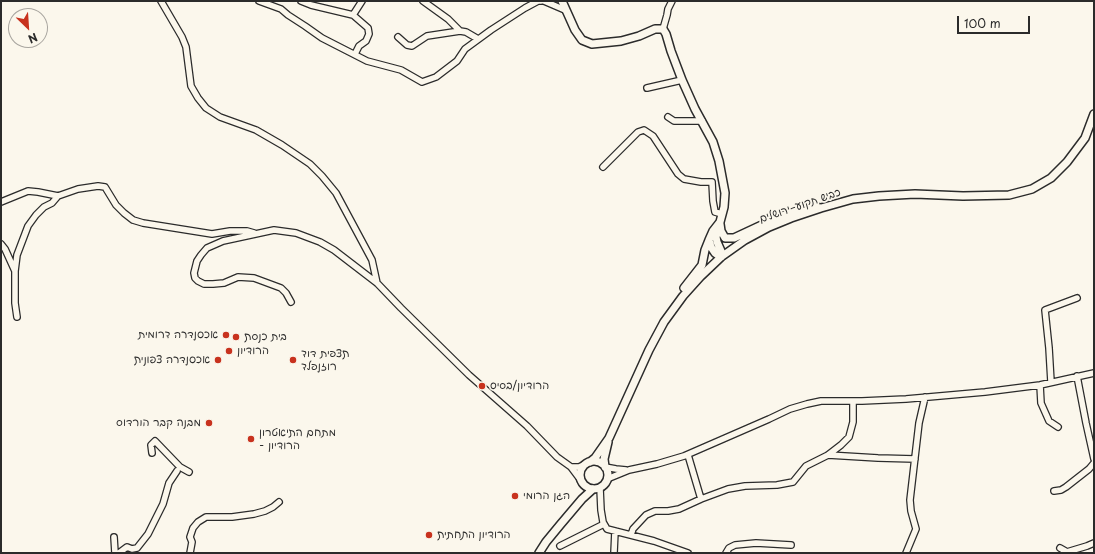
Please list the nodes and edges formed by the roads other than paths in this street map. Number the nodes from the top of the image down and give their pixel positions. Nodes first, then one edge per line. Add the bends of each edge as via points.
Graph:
1 (161, 1) edge
2 (259, 1) edge
3 (301, 1) edge
4 (362, 1) edge
5 (423, 1) edge
6 (541, 1) edge
7 (544, 1) edge
8 (562, 1) edge
9 (672, 1) edge
10 (565, 10) junction
11 (353, 15) junction
12 (663, 29) junction
13 (460, 31) junction
14 (398, 37) dead end
15 (478, 39) junction
16 (355, 54) junction
17 (682, 80) junction
18 (647, 88) dead end
19 (1094, 114) edge
20 (668, 117) dead end
21 (702, 121) junction
22 (603, 167) dead end
23 (58, 196) junction
24 (1, 202) edge
25 (821, 208) junction
26 (722, 214) junction
27 (720, 222) junction
28 (255, 233) junction
29 (709, 240) junction
30 (1, 244) edge
31 (721, 256) junction
32 (15, 271) junction
33 (378, 283) junction
34 (1077, 298) dead end
35 (291, 302) dead end
36 (671, 312) junction
37 (17, 317) dead end
38 (1094, 373) edge
39 (1077, 376) junction
40 (1050, 382) junction
41 (1040, 385) junction
42 (925, 397) junction
43 (853, 401) junction
44 (1058, 427) dead end
45 (609, 438) junction
46 (152, 454) dead end
47 (688, 455) junction
48 (828, 455) junction
49 (916, 459) junction
50 (1094, 459) edge
51 (588, 463) junction
52 (1094, 463) edge
53 (571, 467) junction
54 (605, 467) junction
55 (629, 470) junction
56 (177, 471) dead end
57 (189, 472) dead end
58 (580, 479) junction
59 (607, 479) junction
60 (584, 486) junction
61 (597, 488) junction
62 (1054, 491) dead end
63 (582, 499) junction
64 (701, 499) junction
65 (279, 502) dead end
66 (604, 524) junction
67 (615, 532) junction
68 (631, 535) junction
69 (114, 536) dead end
70 (1094, 543) edge
71 (791, 545) dead end
72 (560, 546) dead end
73 (1060, 548) dead end
74 (115, 553) edge
75 (119, 553) edge
76 (190, 553) edge
77 (539, 553) edge
78 (614, 553) edge
79 (688, 553) edge
80 (726, 553) edge
81 (906, 553) edge

1 - 33 street via 186,47 192,86 198,98 206,108 220,117 256,130 282,145 310,164 322,176 336,193 372,260
2 - 16 street via 281,9 322,38
3 - 11 street
4 - 11 street
5 - 13 street
6 - 15 street via 525,8
7 - 10 street
8 - 10 main road
9 - 12 street
10 - 12 main road via 578,35 582,40 592,44 621,41 655,29
11 - 16 street via 368,28 369,34
12 - 17 main road
13 - 14 street via 427,36 412,46 407,46
13 - 15 street
15 - 16 street via 436,77 422,82 400,70 367,61
17 - 18 street
17 - 21 main road
19 - 25 main road, כביש תקוע–ירושלים via 1085,138 1067,162 1051,178 1032,189 1009,195 879,196 853,199
20 - 21 street via 674,121
21 - 26 main road via 713,142 723,180 725,193
22 - 26 street via 638,132 644,130 652,136 684,179 712,182 716,212
23 - 24 street via 28,191
23 - 28 street via 78,189 105,187 116,205 133,220 212,234 230,231
23 - 32 street via 44,207 28,226 17,255
25 - 27 main road via 810,206 734,238 725,238
25 - 31 main road, כביש תקוע–ירושלים via 769,227
26 - 27 main road
27 - 29 main road
27 - 31 main road via 716,237
28 - 33 street via 274,230 296,233 320,242 346,257
28 - 35 street via 207,248 197,261 195,278 204,284 213,284 224,283 238,277 254,278 281,288
29 - 31 main road via 715,253
29 - 36 main road via 702,265 674,302
30 - 32 street
31 - 36 main road, כביש תקוע–ירושלים
32 - 37 street
33 - 53 street via 469,374 557,457
34 - 40 street via 1045,310
36 - 45 main road, כביש תקוע–ירושלים via 649,350
38 - 39 street
39 - 40 street
39 - 50 street
40 - 41 street
41 - 42 street
41 - 44 street via 1042,404 1049,421
42 - 43 street
42 - 49 street via 919,423
43 - 47 street via 821,401 790,409
43 - 48 street via 853,422 849,437
45 - 51 main road, כביש תקוע–ירושלים via 595,458
45 - 54 main road, כביש תקוע–ירושלים via 604,459
46 - 57 street via 151,445 155,440 180,467
47 - 55 street
47 - 64 street
48 - 49 street
48 - 64 street via 806,466 793,482 728,489
49 - 81 street via 910,500 916,529
51 - 53 street via 580,467
51 - 54 main road via 599,462
51 - 58 main road via 580,471
52 - 62 street via 1066,487
53 - 58 street
54 - 55 street
54 - 59 main road
55 - 59 street
56 - 75 street via 169,483 163,504 145,539 137,548 127,547
58 - 60 main road
59 - 61 main road via 606,483
60 - 61 main road
60 - 63 main road
61 - 63 main road
61 - 66 street
63 - 77 main road
64 - 68 street via 679,509 654,511 646,515
65 - 76 street via 254,514 206,517 193,528
66 - 67 street via 607,530
66 - 72 street
67 - 68 street
67 - 78 street
68 - 79 street
69 - 74 street
70 - 73 street via 1067,552
71 - 80 street via 735,545

